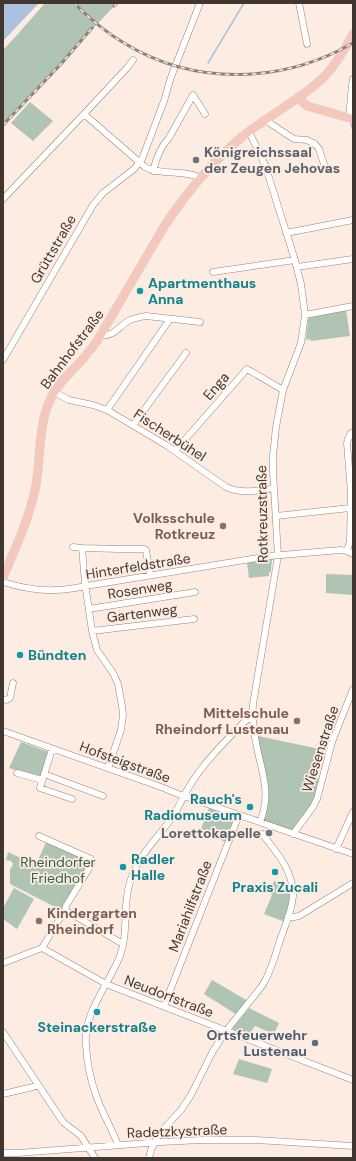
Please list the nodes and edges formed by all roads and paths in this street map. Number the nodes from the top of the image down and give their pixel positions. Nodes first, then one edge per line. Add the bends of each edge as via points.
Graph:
1 (200, 3) edge
2 (299, 3) edge
3 (353, 34) edge
4 (307, 44) dead end
5 (133, 60) dead end
6 (353, 79) edge
7 (301, 95) junction
8 (84, 114) junction
9 (205, 114) dead end
10 (351, 118) edge
11 (264, 120) junction
12 (249, 132) junction
13 (140, 162) junction
14 (326, 170) dead end
15 (152, 171) junction
16 (200, 178) junction
17 (3, 199) edge
18 (353, 220) edge
19 (286, 233) junction
20 (353, 259) edge
21 (296, 263) junction
22 (214, 272) dead end
23 (353, 306) edge
24 (305, 315) junction
25 (170, 319) junction
26 (200, 322) dead end
27 (102, 335) junction
28 (186, 353) dead end
29 (3, 360) edge
30 (284, 390) junction
31 (54, 392) junction
32 (107, 410) junction
33 (133, 425) junction
34 (353, 432) edge
35 (175, 451) junction
36 (351, 478) edge
37 (273, 488) junction
38 (352, 496) edge
39 (350, 508) junction
40 (276, 516) junction
41 (73, 547) dead end
42 (82, 548) junction
43 (350, 552) edge
44 (278, 556) junction
45 (150, 575) junction
46 (3, 577) edge
47 (3, 582) edge
48 (86, 586) junction
49 (195, 592) dead end
50 (89, 609) junction
51 (194, 619) dead end
52 (92, 631) junction
53 (13, 683) dead end
54 (353, 689) edge
55 (3, 699) edge
56 (252, 718) junction
57 (3, 731) edge
58 (52, 749) junction
59 (108, 768) junction
60 (17, 773) dead end
61 (43, 777) junction
62 (103, 796) dead end
63 (185, 796) junction
64 (72, 799) dead end
65 (353, 813) edge
66 (239, 815) junction
67 (260, 822) junction
68 (262, 834) dead end
69 (293, 834) junction
70 (40, 836) dead end
71 (336, 849) junction
72 (353, 854) edge
73 (353, 883) edge
74 (65, 910) junction
75 (288, 916) junction
76 (123, 944) junction
77 (42, 948) junction
78 (3, 963) edge
79 (106, 984) junction
80 (164, 1006) junction
81 (226, 1031) junction
82 (3, 1032) edge
83 (353, 1080) edge
84 (38, 1085) junction
85 (3, 1094) edge
86 (154, 1142) junction
87 (118, 1145) junction
88 (353, 1146) edge
89 (89, 1147) junction
90 (3, 1153) edge
91 (95, 1158) edge
92 (149, 1158) edge

1 - 13 street
2 - 4 street
3 - 7 main road, Bahnhofstraße via 333,66
5 - 8 street
6 - 10 street
7 - 10 main road via 309,100 313,107
7 - 11 main road, Bahnhofstraße
8 - 13 street
8 - 17 street
9 - 15 street via 193,95
11 - 12 main road, Bahnhofstraße
11 - 14 street via 294,139 307,140 315,144
12 - 16 main road, Bahnhofstraße via 229,148
12 - 19 street, Rotkreuzstraße via 265,165
13 - 15 street
13 - 29 street, Grüttstraße via 103,193 93,205
15 - 16 street
16 - 27 main road, Bahnhofstraße via 174,211
18 - 19 street
19 - 21 street, Rotkreuzstraße
20 - 21 street
21 - 22 street
21 - 24 street, Rotkreuzstraße
23 - 24 street
24 - 30 street, Rotkreuzstraße via 301,343
25 - 26 street
25 - 27 street via 146,316 135,318 111,334
25 - 32 street
27 - 31 main road, Bahnhofstraße
28 - 33 street
30 - 35 street, Enga via 247,369
30 - 37 street, Rotkreuzstraße via 277,415
31 - 32 street, Fischerbühel via 69,400
31 - 46 main road, Bahnhofstraße via 43,422 32,502
32 - 33 street, Fischerbühel
33 - 35 street, Fischerbühel
34 - 36 street via 346,443
35 - 37 street, Fischerbühel via 234,490 242,492
36 - 38 street
37 - 40 street, Rotkreuzstraße
38 - 39 street
39 - 40 street
39 - 43 street
40 - 44 street, Rotkreuzstraße
41 - 42 street
42 - 45 street via 144,549
42 - 48 street
43 - 44 street, Hinterfeldstraße via 340,550
44 - 45 street, Hinterfeldstraße
44 - 56 street, Rotkreuzstraße via 254,689
45 - 48 street, Hinterfeldstraße
47 - 48 street, Hinterfeldstraße via 42,590
48 - 50 street
49 - 50 street, Rosenweg
50 - 52 street
51 - 52 street, Gartenweg
52 - 59 street via 97,650 118,684 122,706 123,722
53 - 55 street via 10,698
54 - 69 street, Wiesenstraße via 332,742 317,799
56 - 63 street via 218,749 191,783
56 - 67 street, Rotkreuzstraße via 266,790
57 - 58 street, Hofsteigstraße
58 - 59 street, Hofsteigstraße
58 - 61 street
59 - 63 street, Hofsteigstraße
60 - 61 street
61 - 62 street
61 - 64 street via 40,788
63 - 66 street, Hofsteigstraße
63 - 76 street via 170,821 137,864 127,895
65 - 71 street
66 - 67 street, Hofsteigstraße
66 - 80 street, Mariahilfstraße
67 - 69 street, Hofsteigstraße
68 - 75 street via 279,856 290,877 293,895
69 - 71 street, Hofsteigstraße
70 - 74 street via 92,861
71 - 72 street, Hofsteigstraße
73 - 75 street via 299,916
74 - 76 street
74 - 77 street
75 - 81 street via 266,980
76 - 79 street
77 - 78 street
77 - 79 street, Neudorfstraße
79 - 80 street, Neudorfstraße
79 - 87 street via 86,1025 85,1044 97,1099
80 - 81 street, Neudorfstraße
81 - 83 street, Neudorfstraße
81 - 86 street via 191,1095
82 - 84 street
84 - 85 street
84 - 89 street via 63,1122 81,1136
86 - 87 street, Radetzkystraße
86 - 88 street, Radetzkystraße via 256,1140
86 - 92 street
87 - 89 street, Radetzkystraße
89 - 90 street, Radetzkystraße
89 - 91 street

